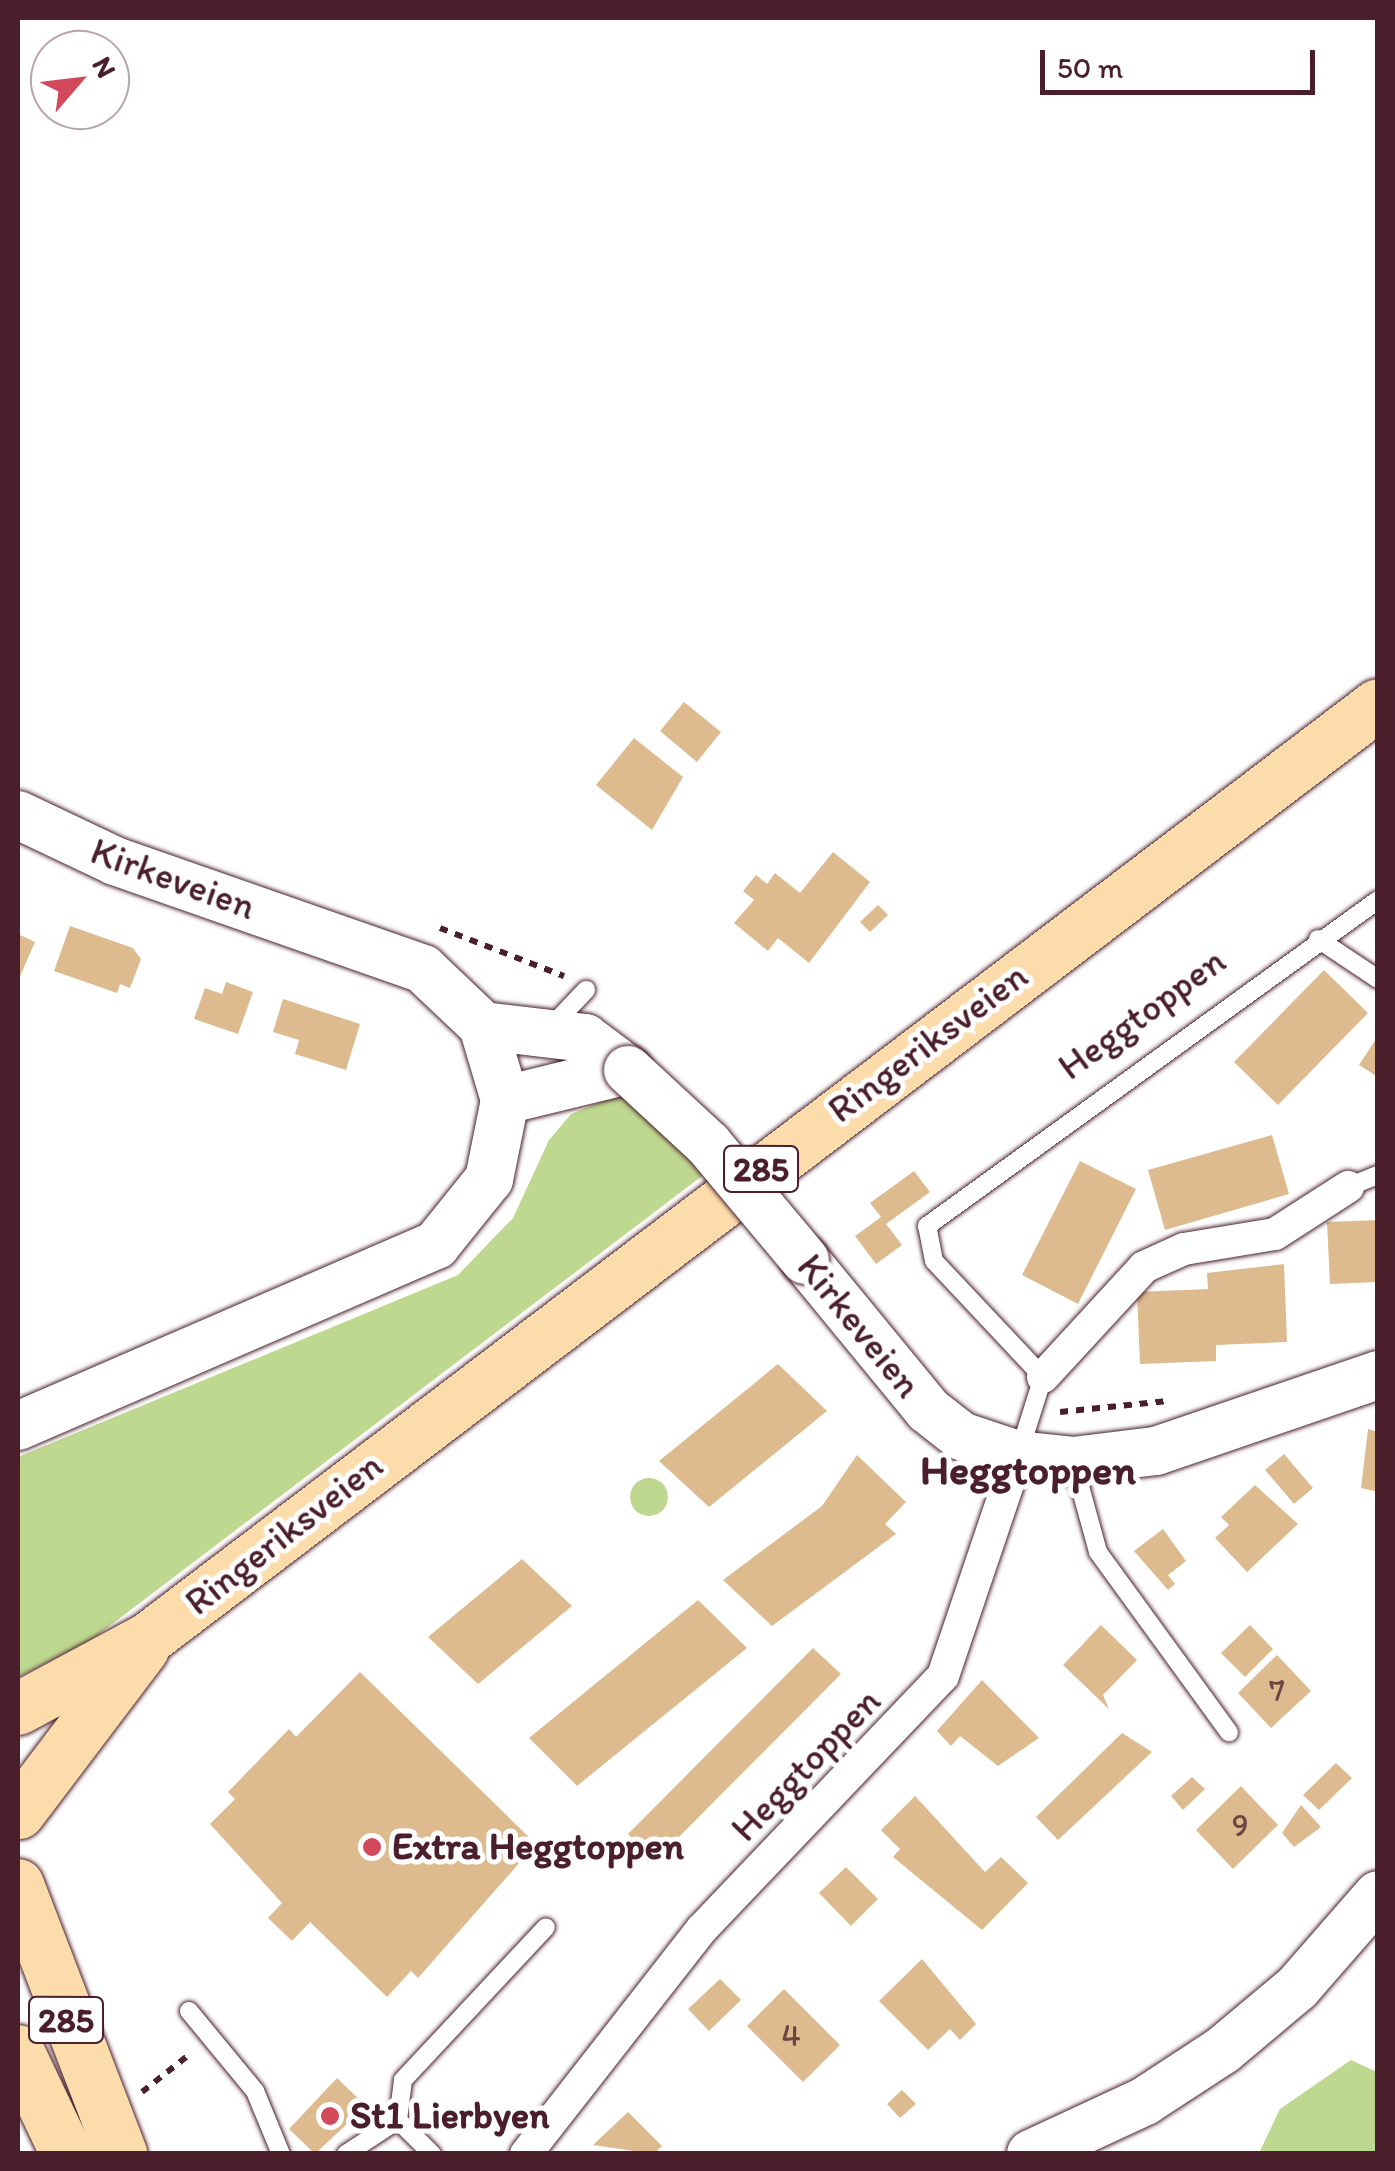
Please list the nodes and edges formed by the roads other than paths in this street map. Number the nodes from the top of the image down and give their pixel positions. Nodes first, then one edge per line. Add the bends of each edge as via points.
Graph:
1 (1378, 705) edge
2 (18, 815) edge
3 (1378, 900) edge
4 (1318, 939) junction
5 (1378, 979) edge
6 (586, 990) dead end
7 (483, 1026) junction
8 (549, 1029) junction
9 (628, 1070) junction
10 (505, 1100) junction
11 (1363, 1181) edge
12 (1378, 1375) edge
13 (1043, 1376) junction
14 (18, 1426) edge
15 (1024, 1434) junction
16 (1072, 1461) junction
17 (148, 1639) junction
18 (18, 1709) edge
19 (1229, 1732) dead end
20 (18, 1812) edge
21 (18, 1866) edge
22 (18, 1885) edge
23 (1378, 1895) edge
24 (546, 1928) dead end
25 (189, 2011) dead end
26 (18, 2052) edge
27 (398, 2120) junction
28 (130, 2131) edge
29 (67, 2154) edge
30 (281, 2154) edge
31 (346, 2154) edge
32 (432, 2154) edge
33 (526, 2154) edge
34 (1031, 2154) edge

1 - 17 main road, Ringeriksveien / 285
2 - 7 street, Kirkeveien via 115,861 404,960 443,982
3 - 4 lane, Heggtoppen
4 - 5 lane
4 - 13 lane, Heggtoppen via 927,1226 934,1260
6 - 8 lane
7 - 8 street, Kirkeveien
7 - 10 street, Kirkeveien
8 - 9 street, Kirkeveien via 586,1038
9 - 10 street
9 - 15 street, Kirkeveien, bridge via 708,1144 928,1410 961,1436
10 - 14 street, Kirkeveien via 489,1179 436,1245
11 - 13 street, Heggtoppen via 1275,1234 1184,1249 1144,1267
12 - 16 street, Kirkeveien via 1192,1442
13 - 15 lane, Heggtoppen
15 - 16 street, Kirkeveien
15 - 33 street, Heggtoppen via 943,1676 702,1929
16 - 19 lane via 1098,1552
17 - 18 main road, Ringeriksveien / 285
17 - 20 main road, Ringeriksveien / 285
20 - 21 main road, 285
22 - 28 main road, 285
23 - 34 street via 1297,1988 1223,2050 1145,2101
24 - 27 lane via 403,2080
25 - 30 lane via 255,2091
26 - 29 main road, 285
27 - 31 lane
27 - 32 lane

